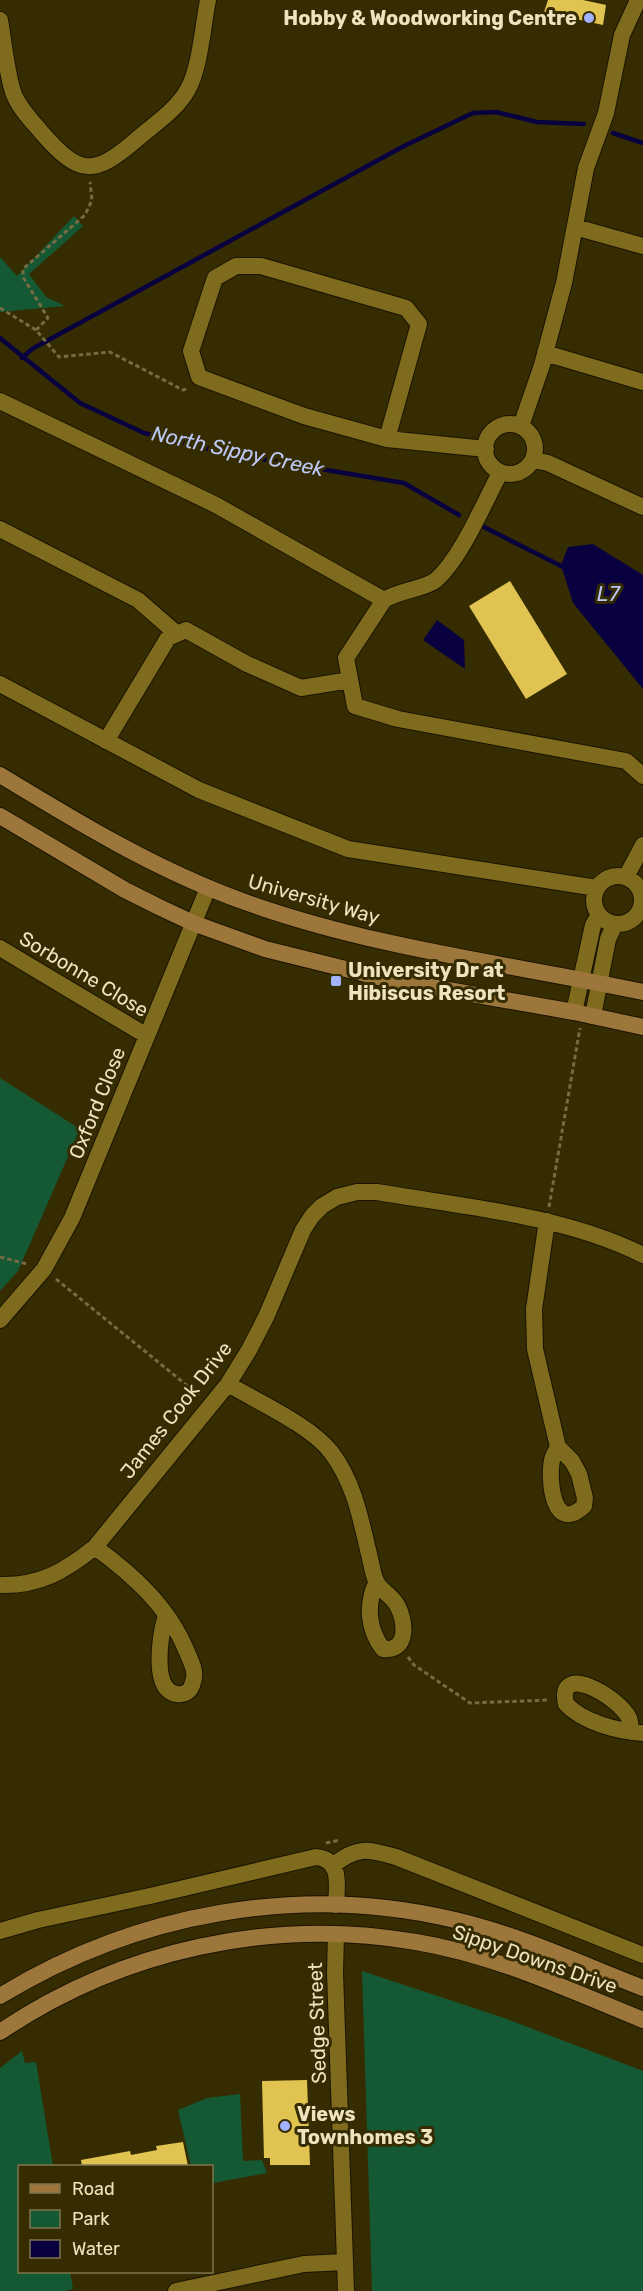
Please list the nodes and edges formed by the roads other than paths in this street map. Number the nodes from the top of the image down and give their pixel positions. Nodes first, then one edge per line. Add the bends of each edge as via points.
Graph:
1 (208, 0) edge
2 (638, 0) edge
3 (0, 20) edge
4 (636, 23) edge
5 (575, 228) junction
6 (643, 246) edge
7 (545, 353) junction
8 (643, 382) edge
9 (0, 401) edge
10 (521, 426) junction
11 (387, 440) junction
12 (486, 449) junction
13 (534, 460) junction
14 (500, 473) junction
15 (643, 507) edge
16 (0, 529) edge
17 (384, 600) junction
18 (177, 634) junction
19 (350, 681) junction
20 (0, 684) edge
21 (106, 741) junction
22 (0, 775) edge
23 (643, 776) edge
24 (0, 816) edge
25 (643, 845) edge
26 (626, 877) junction
27 (208, 888) junction
28 (597, 888) junction
29 (641, 914) edge
30 (599, 915) junction
31 (193, 923) junction
32 (615, 924) junction
33 (0, 948) edge
34 (581, 979) junction
35 (600, 983) junction
36 (643, 992) edge
37 (583, 1014) junction
38 (643, 1028) edge
39 (147, 1036) junction
40 (547, 1221) junction
41 (643, 1255) edge
42 (0, 1320) edge
43 (228, 1384) junction
44 (558, 1447) dead end
45 (95, 1547) junction
46 (376, 1583) junction
47 (0, 1585) edge
48 (166, 1615) dead end
49 (637, 1733) edge
50 (333, 1865) junction
51 (336, 1905) junction
52 (0, 1931) edge
53 (336, 1934) junction
54 (643, 1955) edge
55 (643, 1988) edge
56 (0, 1996) edge
57 (643, 2020) edge
58 (0, 2032) edge
59 (345, 2262) junction
60 (176, 2291) edge
61 (346, 2291) edge

1 - 3 street via 194,72 181,101 118,155 104,164 88,167 72,163 57,150 13,93
2 - 4 street
4 - 5 street via 622,35 606,113 586,168
5 - 6 street
5 - 7 street
7 - 8 street
7 - 10 street
9 - 17 street via 216,505
10 - 12 street via 501,425 487,438
10 - 13 street via 535,440
11 - 11 street via 304,416 199,377 190,351 215,278 236,266 261,266 406,308 419,324
11 - 12 street
12 - 14 street via 486,458
13 - 14 street via 519,474
13 - 15 street
14 - 17 street via 454,557 435,582
16 - 18 street via 138,600
17 - 19 street via 346,658
18 - 19 street via 186,630 301,688
18 - 21 street via 168,638
19 - 23 street via 355,706 398,719 626,761
20 - 21 street
21 - 28 street via 199,790 348,849
22 - 27 main road, University Way via 99,835
24 - 31 main road via 124,890
25 - 26 street
26 - 28 street via 610,877
26 - 29 street via 641,894
27 - 31 street, Oxford Close
27 - 34 main road, University Way via 281,914 366,937
28 - 30 street via 594,897
29 - 32 street
30 - 32 street
30 - 34 street via 593,925
31 - 37 main road via 265,949 345,970
31 - 39 street, Oxford Close
32 - 35 street via 608,939
33 - 39 street, Sorbonne Close
34 - 35 main road, University Way
34 - 37 street
35 - 36 main road, University Way
35 - 37 street
37 - 38 main road
39 - 42 street, Oxford Close via 72,1218 44,1269
40 - 41 street, James Cook Drive via 612,1240
40 - 43 street, James Cook Drive via 378,1192 337,1197 322,1206 303,1230 266,1317
40 - 44 street via 533,1328
43 - 45 street, James Cook Drive
43 - 46 street via 308,1431 329,1450 347,1475 357,1503
45 - 47 street, James Cook Drive via 69,1567 36,1582
45 - 48 street via 134,1577
46 - 46 street via 398,1607 403,1638 393,1650 383,1649 376,1640 370,1619 370,1596
49 - 49 street via 615,1729 577,1713 566,1704 565,1693 576,1684 599,1689 613,1699
50 - 51 street via 337,1875
50 - 52 street via 321,1858 309,1858
50 - 54 street, Sippy Downs Drive via 357,1851 390,1855
51 - 53 main road
51 - 55 main road, Sippy Downs Drive via 454,1920 535,1945
51 - 56 main road, Sippy Downs Drive via 255,1908 174,1922 97,1947
53 - 57 main road, Sippy Downs Drive via 455,1950
53 - 58 main road, Sippy Downs Drive via 248,1938 160,1956 85,1984
53 - 59 street, Sedge Street
59 - 60 street via 304,2264
59 - 61 street, Sedge Street

